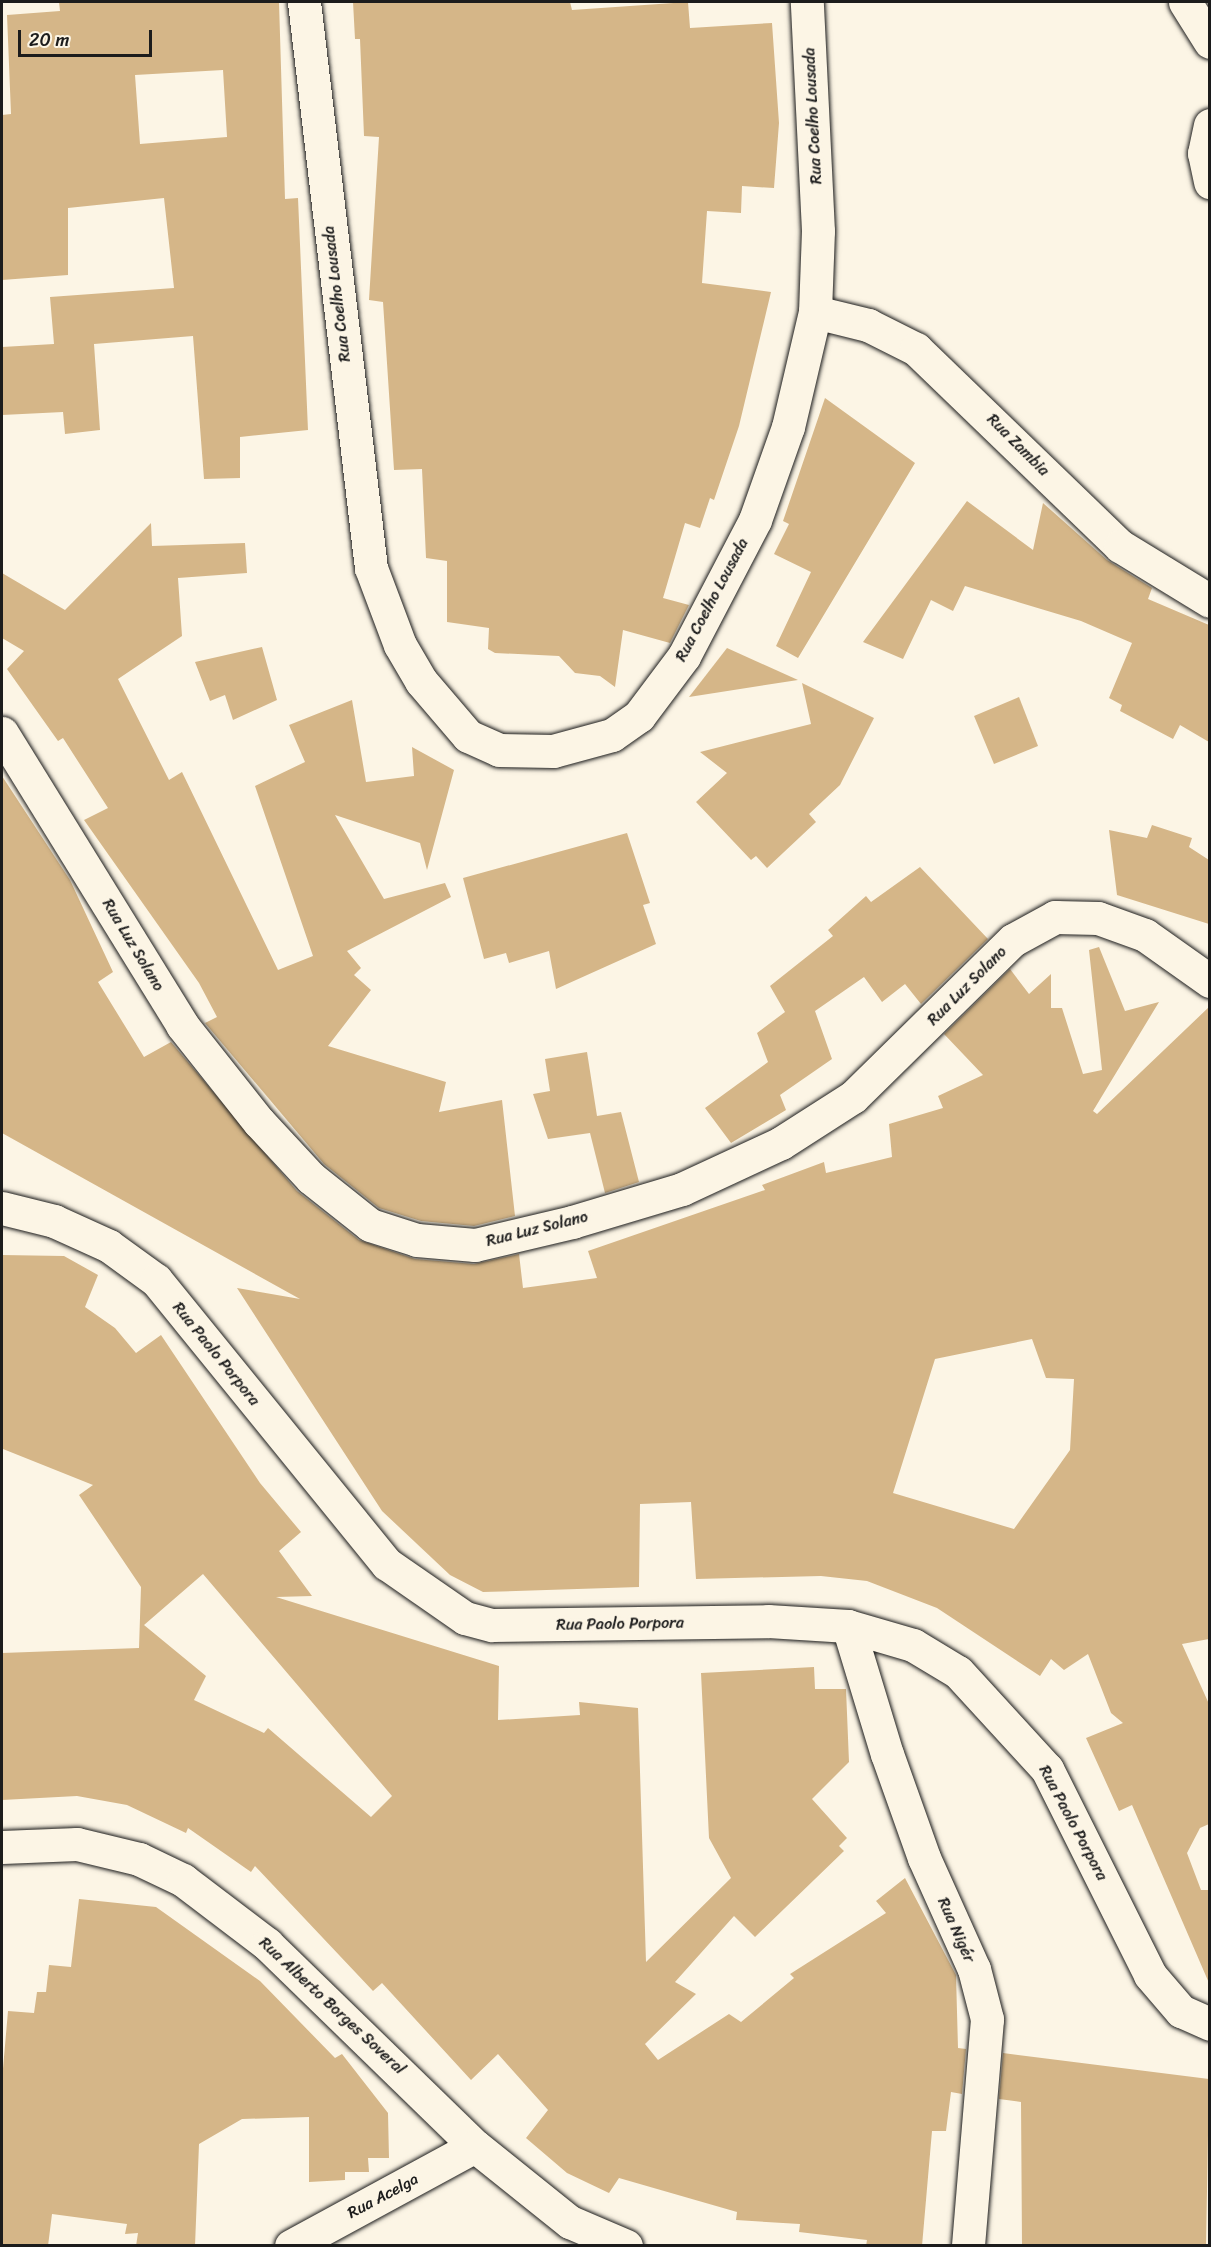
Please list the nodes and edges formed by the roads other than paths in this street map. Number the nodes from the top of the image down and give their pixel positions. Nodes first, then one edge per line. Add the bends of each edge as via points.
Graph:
1 (304, 2) edge
2 (807, 2) edge
3 (1185, 2) edge
4 (1209, 42) edge
5 (1209, 125) edge
6 (1209, 182) edge
7 (815, 312) junction
8 (1209, 601) edge
9 (2, 732) edge
10 (1209, 981) edge
11 (2, 1208) edge
12 (848, 1626) junction
13 (2, 1847) edge
14 (1209, 2024) edge
15 (475, 2146) junction
16 (291, 2246) edge
17 (626, 2246) edge
18 (968, 2246) edge

1 - 7 street, Rua Coelho Lousada via 371,568 399,645 421,681 468,736 499,750 553,751 612,735 639,716 684,656 755,520 788,427
2 - 7 street, Rua Coelho Lousada via 818,231
3 - 4 street
5 - 6 street via 1204,153
7 - 8 street, Rua Zambia via 878,328 916,349 1120,546
9 - 10 street, Rua Luz Solano via 182,1025 259,1122 311,1178 370,1225 417,1240 475,1245 572,1222 682,1189 781,1143 854,1096 1013,940 1054,917 1098,918 1144,935
11 - 12 street, Rua Paolo Porpora via 54,1221 91,1238 156,1280 387,1564 465,1618 492,1625 768,1621
12 - 14 street, Rua Paolo Porpora via 913,1645 958,1672 992,1704 1047,1769 1150,1975 1182,2011
12 - 18 street, Rua Nigér via 909,1816 974,1969 987,2019
13 - 15 street, Rua Alberto Borges Soveral via 77,1844 139,1859 183,1880 267,1944
15 - 16 street, Rua Acelga
15 - 17 street, Rua Alberto Borges Soveral via 570,2222

